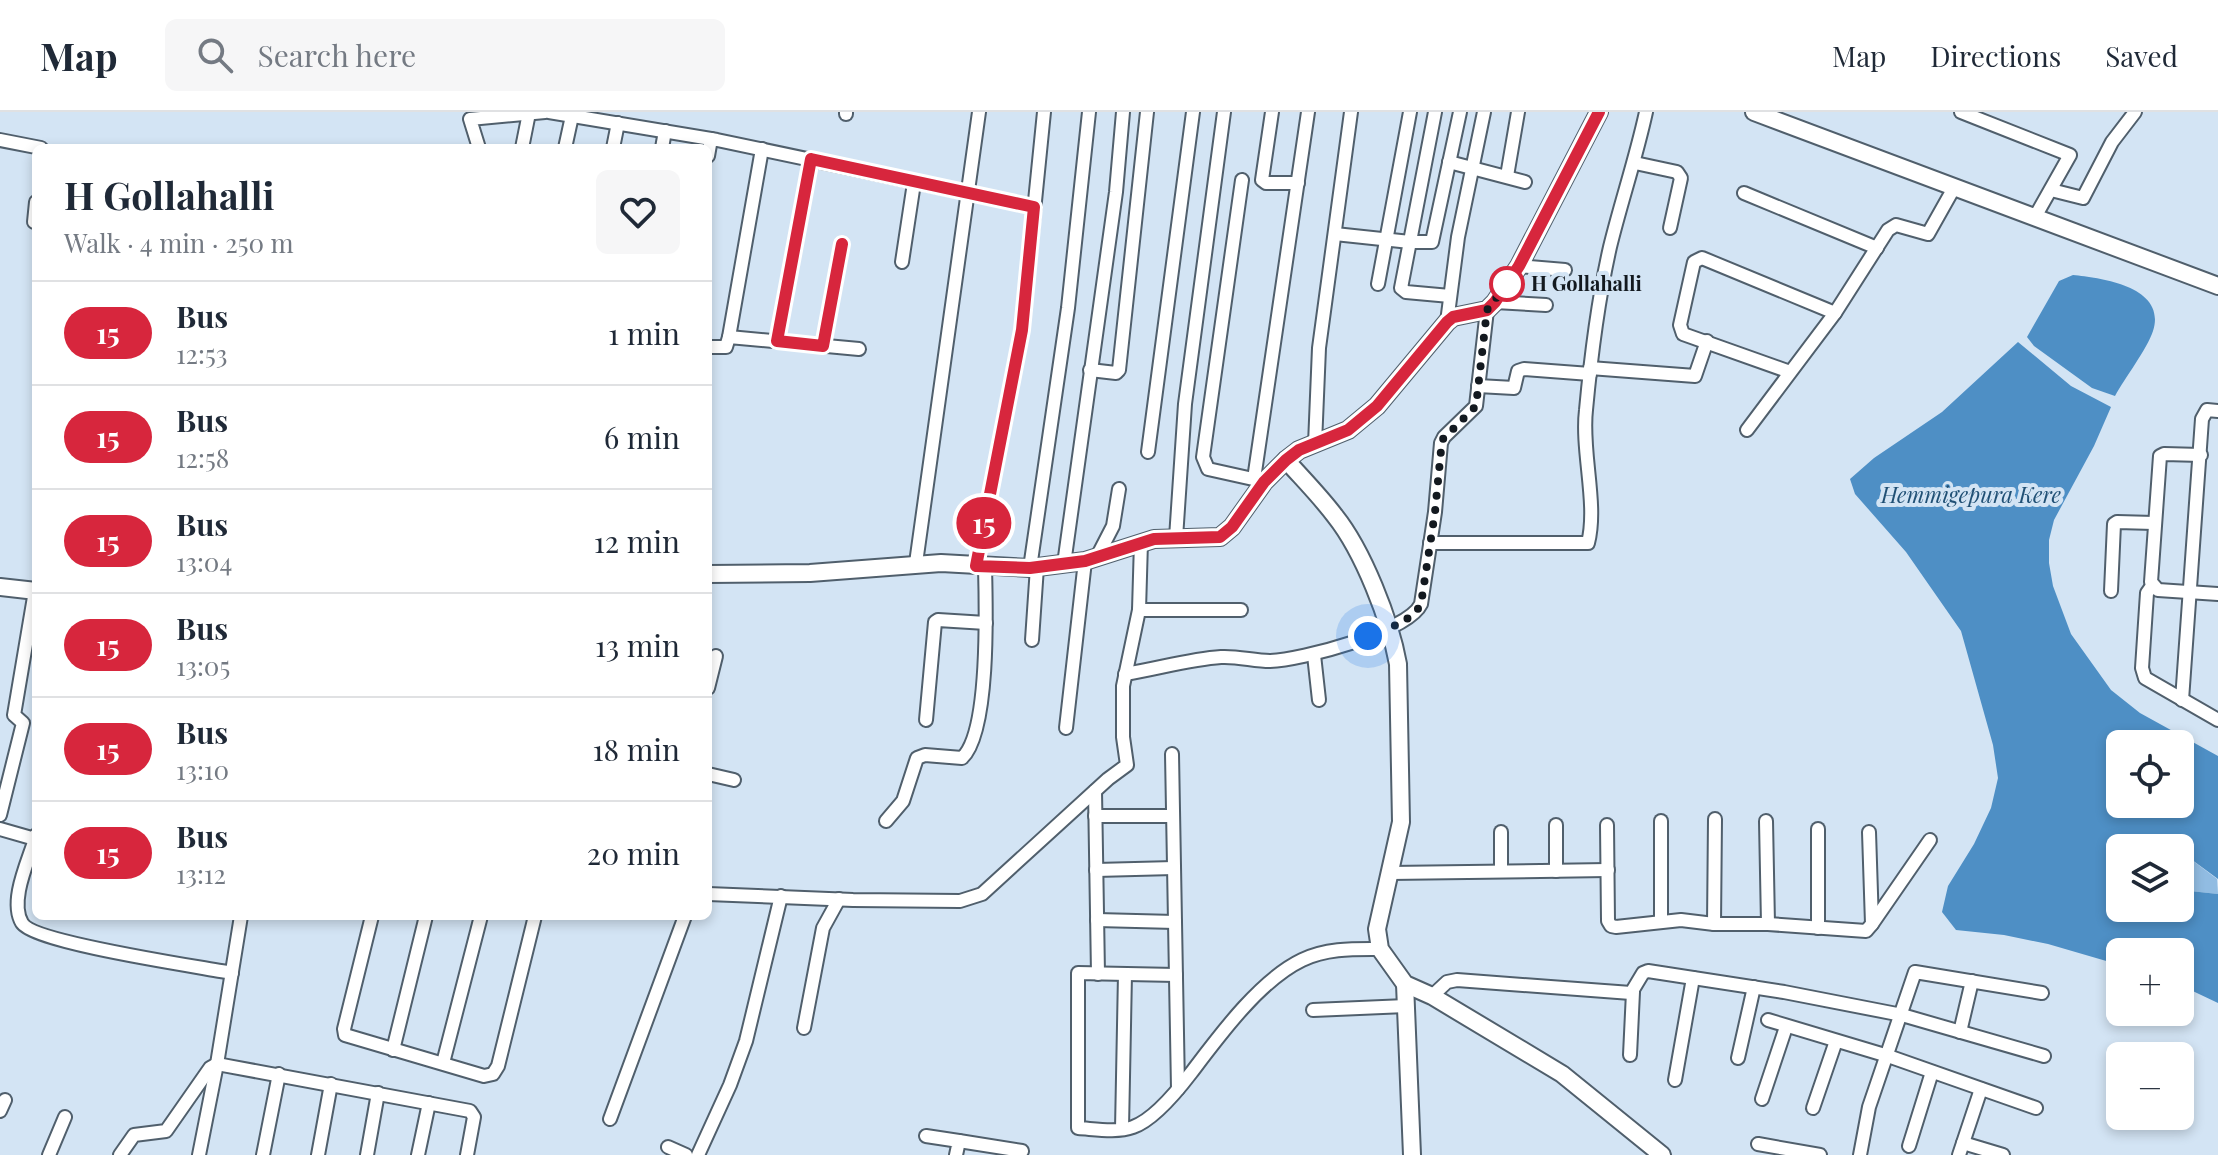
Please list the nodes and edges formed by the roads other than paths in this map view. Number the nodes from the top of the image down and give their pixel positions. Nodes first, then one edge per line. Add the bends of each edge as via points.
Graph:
1 (547, 112) edge
2 (979, 112) edge
3 (1044, 112) edge
4 (1089, 112) edge
5 (1123, 112) edge
6 (1147, 112) edge
7 (1193, 112) edge
8 (1224, 112) edge
9 (1272, 112) edge
10 (1308, 112) edge
11 (1351, 112) edge
12 (1410, 112) edge
13 (1435, 112) edge
14 (1460, 112) edge
15 (1484, 112) edge
16 (1518, 112) edge
17 (1599, 112) edge
18 (1646, 112) edge
19 (1754, 112) edge
20 (1961, 112) edge
21 (2135, 112) edge
22 (529, 113) edge
23 (572, 116) junction
24 (618, 123) junction
25 (665, 131) junction
26 (711, 139) junction
27 (0, 140) edge
28 (478, 144) edge
29 (523, 144) edge
30 (566, 144) edge
31 (614, 144) edge
32 (663, 144) edge
33 (710, 144) edge
34 (32, 146) edge
35 (762, 149) junction
36 (811, 159) junction
37 (1449, 162) junction
38 (1635, 163) junction
39 (1473, 169) junction
40 (1507, 176) junction
41 (1242, 180) dead end
42 (1446, 180) junction
43 (1525, 182) dead end
44 (914, 183) junction
45 (1298, 183) junction
46 (1469, 186) junction
47 (1955, 186) junction
48 (2051, 190) junction
49 (1744, 193) dead end
50 (967, 194) junction
51 (1034, 207) junction
52 (2035, 217) junction
53 (1670, 228) dead end
54 (1335, 234) junction
55 (1386, 239) junction
56 (1410, 242) junction
57 (842, 244) dead end
58 (1877, 248) junction
59 (902, 262) dead end
60 (1519, 266) junction
61 (1565, 270) dead end
62 (1378, 284) dead end
63 (2218, 286) edge
64 (1450, 296) junction
65 (1546, 305) dead end
66 (1491, 306) junction
67 (1835, 313) junction
68 (1447, 322) junction
69 (729, 337) junction
70 (777, 341) junction
71 (1707, 341) junction
72 (823, 346) junction
73 (712, 347) edge
74 (859, 349) dead end
75 (1090, 370) junction
76 (1590, 371) junction
77 (1790, 372) junction
78 (1478, 386) junction
79 (2218, 411) edge
80 (1747, 430) dead end
81 (1315, 444) junction
82 (1148, 452) dead end
83 (2201, 455) junction
84 (1286, 460) junction
85 (1259, 481) junction
86 (1119, 489) dead end
87 (2154, 523) junction
88 (1176, 538) junction
89 (1141, 542) junction
90 (1430, 543) junction
91 (1091, 559) junction
92 (916, 563) junction
93 (1064, 564) junction
94 (980, 566) junction
95 (1033, 568) junction
96 (712, 574) edge
97 (2152, 586) junction
98 (0, 587) edge
99 (32, 591) edge
100 (2111, 591) dead end
101 (2191, 592) junction
102 (2218, 594) edge
103 (32, 609) edge
104 (1139, 610) junction
105 (1241, 610) dead end
106 (986, 623) junction
107 (1391, 628) junction
108 (1032, 640) dead end
109 (1314, 655) junction
110 (716, 656) dead end
111 (712, 672) edge
112 (1125, 674) junction
113 (1319, 700) dead end
114 (2182, 700) junction
115 (926, 720) dead end
116 (2218, 720) edge
117 (29, 722) edge
118 (1066, 728) dead end
119 (1172, 754) dead end
120 (712, 775) edge
121 (734, 780) dead end
122 (1095, 791) junction
123 (0, 815) edge
124 (1095, 816) junction
125 (1173, 816) junction
126 (1715, 819) dead end
127 (886, 821) dead end
128 (1661, 821) dead end
129 (1766, 821) dead end
130 (1556, 825) dead end
131 (1607, 825) dead end
132 (0, 829) edge
133 (1818, 829) dead end
134 (1501, 832) dead end
135 (1869, 832) dead end
136 (32, 835) edge
137 (1930, 840) dead end
138 (32, 847) edge
139 (1174, 868) junction
140 (1096, 870) junction
141 (1608, 870) junction
142 (1501, 871) junction
143 (1556, 871) junction
144 (1390, 873) junction
145 (712, 894) edge
146 (781, 896) junction
147 (839, 899) junction
148 (240, 920) edge
149 (371, 920) edge
150 (425, 920) edge
151 (480, 920) edge
152 (534, 920) edge
153 (684, 920) edge
154 (1097, 920) junction
155 (1661, 921) junction
156 (1175, 922) junction
157 (1714, 924) junction
158 (1768, 924) junction
159 (1872, 924) junction
160 (1818, 928) junction
161 (1380, 949) junction
162 (232, 973) junction
163 (1098, 974) junction
164 (1125, 974) junction
165 (1176, 975) junction
166 (1693, 978) junction
167 (1972, 981) junction
168 (1405, 984) junction
169 (1754, 987) junction
170 (1633, 992) junction
171 (2042, 993) dead end
172 (1432, 996) junction
173 (1406, 1006) junction
174 (1313, 1010) dead end
175 (1902, 1015) junction
176 (1768, 1020) dead end
177 (1786, 1027) junction
178 (804, 1028) dead end
179 (1960, 1032) junction
180 (1836, 1041) junction
181 (393, 1050) junction
182 (1630, 1055) dead end
183 (1888, 1056) junction
184 (2044, 1056) dead end
185 (1738, 1058) dead end
186 (443, 1063) junction
187 (217, 1064) junction
188 (1932, 1072) junction
189 (279, 1074) junction
190 (1675, 1080) dead end
191 (331, 1084) junction
192 (1178, 1089) junction
193 (1981, 1089) junction
194 (378, 1093) junction
195 (1762, 1099) dead end
196 (429, 1103) junction
197 (1813, 1108) dead end
198 (2036, 1108) dead end
199 (65, 1117) dead end
200 (610, 1119) dead end
201 (1122, 1129) junction
202 (926, 1136) dead end
203 (959, 1141) junction
204 (1758, 1144) dead end
205 (1909, 1146) dead end
206 (668, 1147) dead end
207 (1961, 1149) edge
208 (1022, 1151) dead end
209 (49, 1155) edge
210 (120, 1155) edge
211 (199, 1155) edge
212 (263, 1155) edge
213 (318, 1155) edge
214 (367, 1155) edge
215 (418, 1155) edge
216 (467, 1155) edge
217 (686, 1155) edge
218 (698, 1155) edge
219 (956, 1155) edge
220 (1412, 1155) edge
221 (1662, 1155) edge
222 (1820, 1155) edge
223 (1860, 1155) edge
224 (2003, 1155) edge

1 - 22 street
1 - 23 street
2 - 50 street
3 - 51 street
4 - 95 street
5 - 75 street
6 - 75 street via 1119,370
7 - 82 street
8 - 88 street via 1185,404
9 - 45 street via 1262,180
10 - 45 street
11 - 54 street
12 - 55 street
13 - 56 street
14 - 37 street
15 - 39 street
16 - 40 street
17 - 60 street
18 - 38 street
19 - 47 street
20 - 48 street via 2068,152 2070,158
21 - 48 street via 2112,142 2083,198
22 - 28 street via 470,119
22 - 29 street
23 - 24 street
23 - 30 street
24 - 25 street
24 - 31 street
25 - 26 street
25 - 32 street
26 - 33 street
26 - 35 street
27 - 34 street
35 - 36 street
35 - 69 street
36 - 44 street
36 - 70 street
37 - 39 street
37 - 42 street
38 - 53 street via 1677,172 1681,178
38 - 76 street via 1607,260
39 - 40 street
39 - 46 street
40 - 43 street
41 - 85 street via 1203,457 1208,469
42 - 46 street
42 - 56 street via 1433,239
44 - 50 street
44 - 59 street
45 - 85 street
46 - 64 street
47 - 52 street
47 - 58 street via 1928,234 1892,226
48 - 52 street
49 - 58 street
50 - 51 street
50 - 92 street
51 - 94 street via 1022,330
52 - 63 street
54 - 55 street
54 - 81 street via 1319,348
55 - 56 street
55 - 62 street
56 - 64 street via 1401,288
57 - 72 street
58 - 67 street
60 - 61 street
60 - 66 street
64 - 68 street
65 - 66 street
66 - 68 street
66 - 78 street
67 - 71 street via 1697,258 1680,325 1683,334
67 - 77 street
68 - 81 street via 1371,412 1348,430
69 - 70 street
69 - 73 street via 726,347
70 - 72 street
71 - 76 street via 1699,372 1690,377
71 - 77 street
72 - 74 street
75 - 93 street
76 - 78 street via 1524,369 1518,371 1514,388
76 - 90 street via 1585,431 1588,543
77 - 80 street
78 - 90 street via 1474,409 1442,440
79 - 83 street via 2204,415
81 - 84 street
83 - 87 street via 2160,456
83 - 101 street
84 - 85 street
84 - 107 street via 1337,518
85 - 88 street via 1227,533 1213,539
86 - 91 street via 1113,526
87 - 97 street
87 - 100 street via 2114,524
88 - 89 street
89 - 91 street
89 - 104 street
90 - 107 street via 1419,609
91 - 93 street
91 - 118 street
92 - 94 street
92 - 96 street via 810,573
93 - 95 street
94 - 95 street
94 - 106 street
95 - 108 street
97 - 101 street
97 - 114 street via 2147,593 2142,668 2145,678
98 - 99 street
101 - 102 street
101 - 114 street
103 - 117 street via 14,715
104 - 105 street
104 - 112 street
106 - 115 street via 935,622
106 - 127 street via 985,669 967,753 962,758 917,758 903,801
107 - 109 street
107 - 144 street via 1398,664 1401,822
109 - 112 street via 1269,661 1219,657
109 - 113 street
110 - 111 street
112 - 122 street via 1127,764
114 - 116 street
117 - 123 street
119 - 125 street
120 - 121 street
122 - 124 street
122 - 147 street via 982,894 960,901
124 - 125 street
124 - 140 street
125 - 139 street
126 - 157 street
128 - 155 street
129 - 158 street
130 - 143 street
131 - 141 street
132 - 136 street
133 - 160 street
134 - 142 street
135 - 159 street
137 - 159 street
138 - 162 street via 18,900 26,928 54,940
139 - 140 street
139 - 156 street
140 - 154 street
141 - 143 street
141 - 155 street via 1611,926
142 - 143 street
142 - 144 street
144 - 161 street via 1377,929
145 - 146 street
146 - 147 street
146 - 218 street via 746,1041
147 - 178 street via 823,928
148 - 162 street
149 - 181 street via 344,1033
150 - 181 street
151 - 186 street
152 - 186 street via 496,1071 484,1076
153 - 200 street
154 - 156 street
154 - 163 street
155 - 157 street
156 - 165 street
157 - 158 street
158 - 160 street
159 - 160 street via 1866,931
161 - 168 street
161 - 192 street via 1328,952 1286,970 1226,1027
162 - 187 street
163 - 164 street
163 - 201 street via 1078,973 1078,1128
164 - 165 street
164 - 201 street
165 - 192 street
166 - 169 street
166 - 170 street via 1647,971
166 - 190 street
167 - 171 street
167 - 175 street via 1916,971
167 - 179 street
168 - 172 street
168 - 173 street
169 - 175 street
169 - 185 street
170 - 172 street via 1457,980
170 - 182 street
172 - 221 street via 1562,1074
173 - 174 street
173 - 220 street
175 - 179 street
175 - 183 street
176 - 177 street
177 - 180 street
177 - 195 street
179 - 184 street
180 - 183 street
180 - 197 street
181 - 186 street
183 - 188 street
183 - 223 street via 1869,1107
187 - 189 street
187 - 210 street via 166,1131 134,1135
187 - 211 street
188 - 193 street
188 - 205 street
189 - 191 street
189 - 212 street
191 - 194 street
191 - 213 street
192 - 201 street via 1142,1122
193 - 198 street
193 - 207 street
194 - 196 street
194 - 214 street
196 - 215 street
196 - 216 street via 473,1112
199 - 209 street
202 - 203 street
203 - 208 street
203 - 219 street
204 - 222 street
206 - 217 street
207 - 224 street

